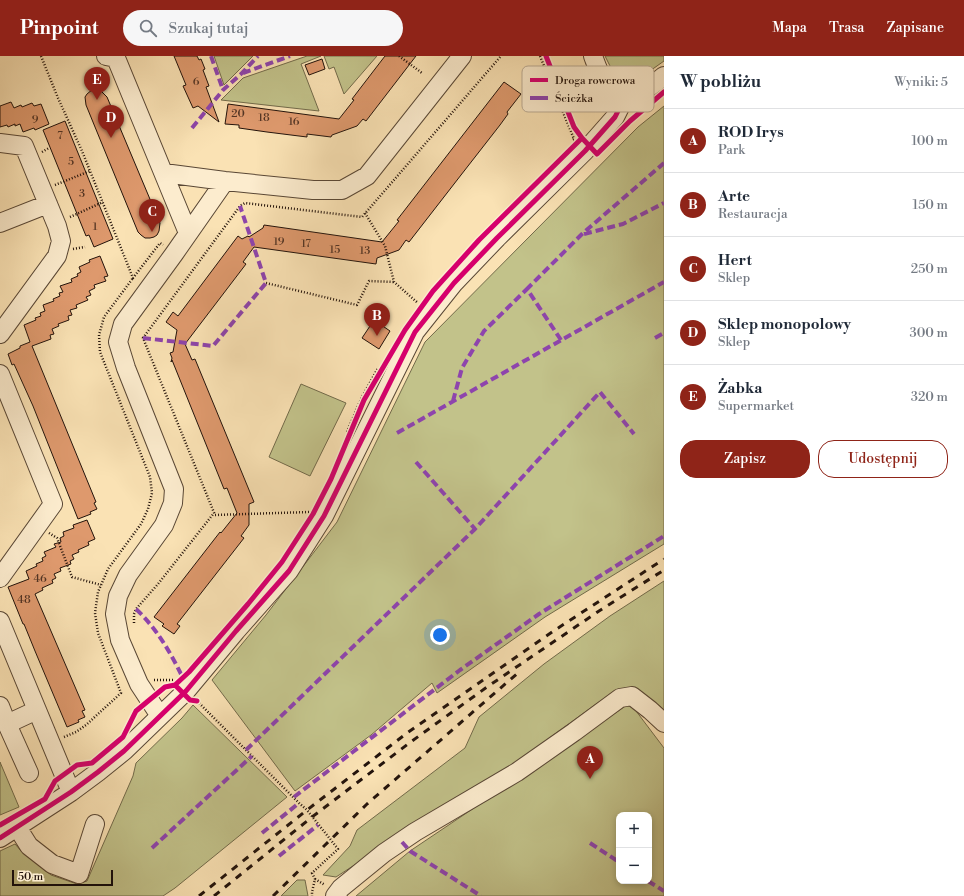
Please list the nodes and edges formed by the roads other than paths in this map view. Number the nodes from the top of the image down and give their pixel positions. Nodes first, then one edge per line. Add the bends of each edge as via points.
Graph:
1 (106, 56) edge
2 (462, 56) edge
3 (593, 56) edge
4 (597, 66) edge
5 (664, 76) edge
6 (654, 84) edge
7 (618, 112) edge
8 (0, 143) edge
9 (164, 173) junction
10 (224, 181) junction
11 (48, 204) junction
12 (0, 223) edge
13 (188, 233) junction
14 (0, 334) edge
15 (0, 374) edge
16 (0, 578) edge
17 (0, 621) edge
18 (0, 706) edge
19 (37, 710) junction
20 (160, 716) junction
21 (664, 723) edge
22 (7, 724) junction
23 (29, 773) dead end
24 (71, 792) junction
25 (95, 824) dead end
26 (16, 827) junction
27 (0, 838) edge
28 (335, 896) edge

1 - 9 street via 116,58
2 - 10 street via 367,176 342,190 313,190
3 - 4 street
5 - 6 street
7 - 20 street via 615,117 583,142 454,283 415,332 324,516 289,571
8 - 11 street via 24,146
9 - 10 street
9 - 13 street
10 - 13 street
11 - 12 street
11 - 14 street via 66,245
13 - 20 street via 123,324 118,342 174,489 173,502 164,524 128,575 118,596 115,614 122,646 140,684
15 - 16 street via 53,504
17 - 19 street
18 - 22 street
19 - 22 street
19 - 24 street
20 - 24 street via 124,751
21 - 28 street via 632,696 620,698 517,772 384,853 341,888
22 - 23 street
24 - 26 street
25 - 26 street via 78,874 52,864 29,846
26 - 27 street

